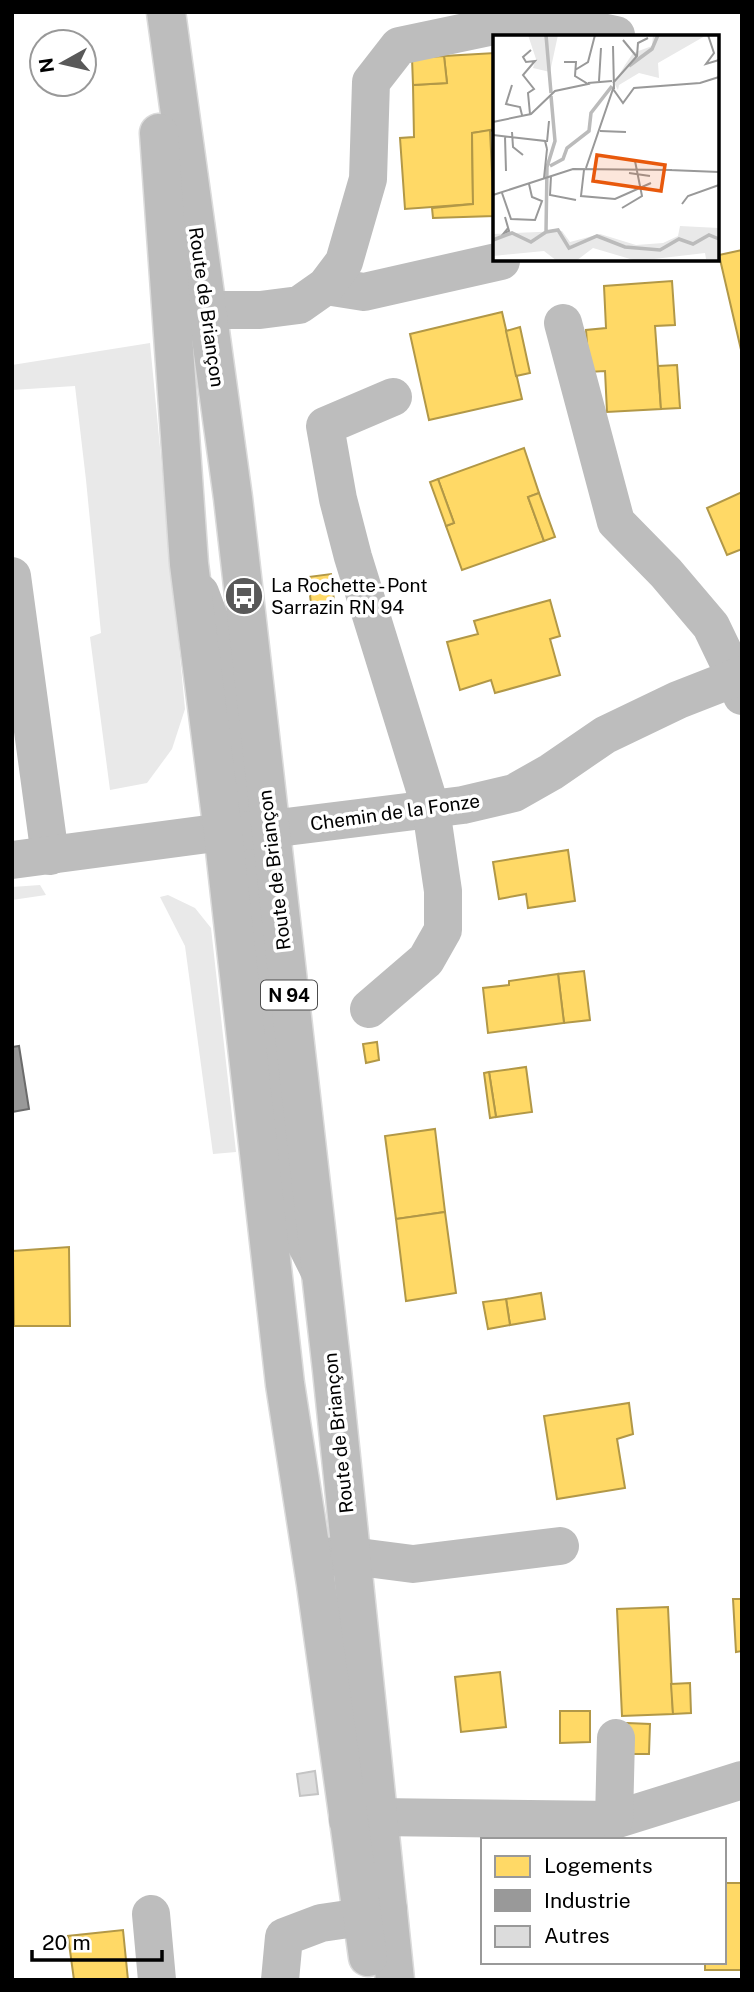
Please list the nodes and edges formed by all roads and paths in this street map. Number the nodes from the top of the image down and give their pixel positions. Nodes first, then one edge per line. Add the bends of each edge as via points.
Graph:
1 (150, 12) edge
2 (166, 12) edge
3 (616, 35) dead end
4 (501, 261) dead end
5 (326, 286) junction
6 (189, 311) junction
7 (563, 323) dead end
8 (393, 397) dead end
9 (12, 576) edge
10 (740, 683) edge
11 (431, 809) junction
12 (246, 831) junction
13 (50, 856) junction
14 (12, 860) edge
15 (369, 1009) dead end
16 (560, 1546) dead end
17 (351, 1556) junction
18 (312, 1558) junction
19 (616, 1738) dead end
20 (742, 1780) edge
21 (363, 1819) junction
22 (614, 1820) junction
23 (375, 1913) junction
24 (151, 1914) dead end
25 (157, 1980) edge
26 (280, 1980) edge
27 (372, 1980) edge
28 (395, 1980) edge

1 - 6 main road, Route de Briançon / N 94
2 - 6 main road, Route de Briançon / N 94
3 - 5 main road via 513,22 398,46 372,82 368,179 344,262
4 - 5 main road via 364,292
5 - 6 main road via 299,305
6 - 12 main road, Route de Briançon / N 94 via 233,498
6 - 12 main road, Route de Briançon / N 94 via 189,564
7 - 10 main road via 616,522 711,626
8 - 11 main road via 325,426 353,557
9 - 13 main road
10 - 11 main road, Chemin de la Fonze via 678,699 605,735 514,793
11 - 12 main road, Chemin de la Fonze
11 - 15 main road via 443,891 443,930 426,960
12 - 13 main road, Chemin de la Fonze
12 - 17 main road, Route de Briançon / N 94 via 321,1275
12 - 18 main road, Route de Briançon / N 94 via 285,1384
13 - 14 main road, Chemin de la Fonze
16 - 17 main road via 413,1564
17 - 18 main road
17 - 21 main road, Route de Briançon / N 94
18 - 21 main road, Route de Briançon / N 94
19 - 22 main road
20 - 22 main road
21 - 22 main road
21 - 23 main road, Route de Briançon / N 94
23 - 26 main road via 321,1923 284,1937
23 - 27 main road, Route de Briançon / N 94
23 - 28 main road, Route de Briançon / N 94
24 - 25 main road

